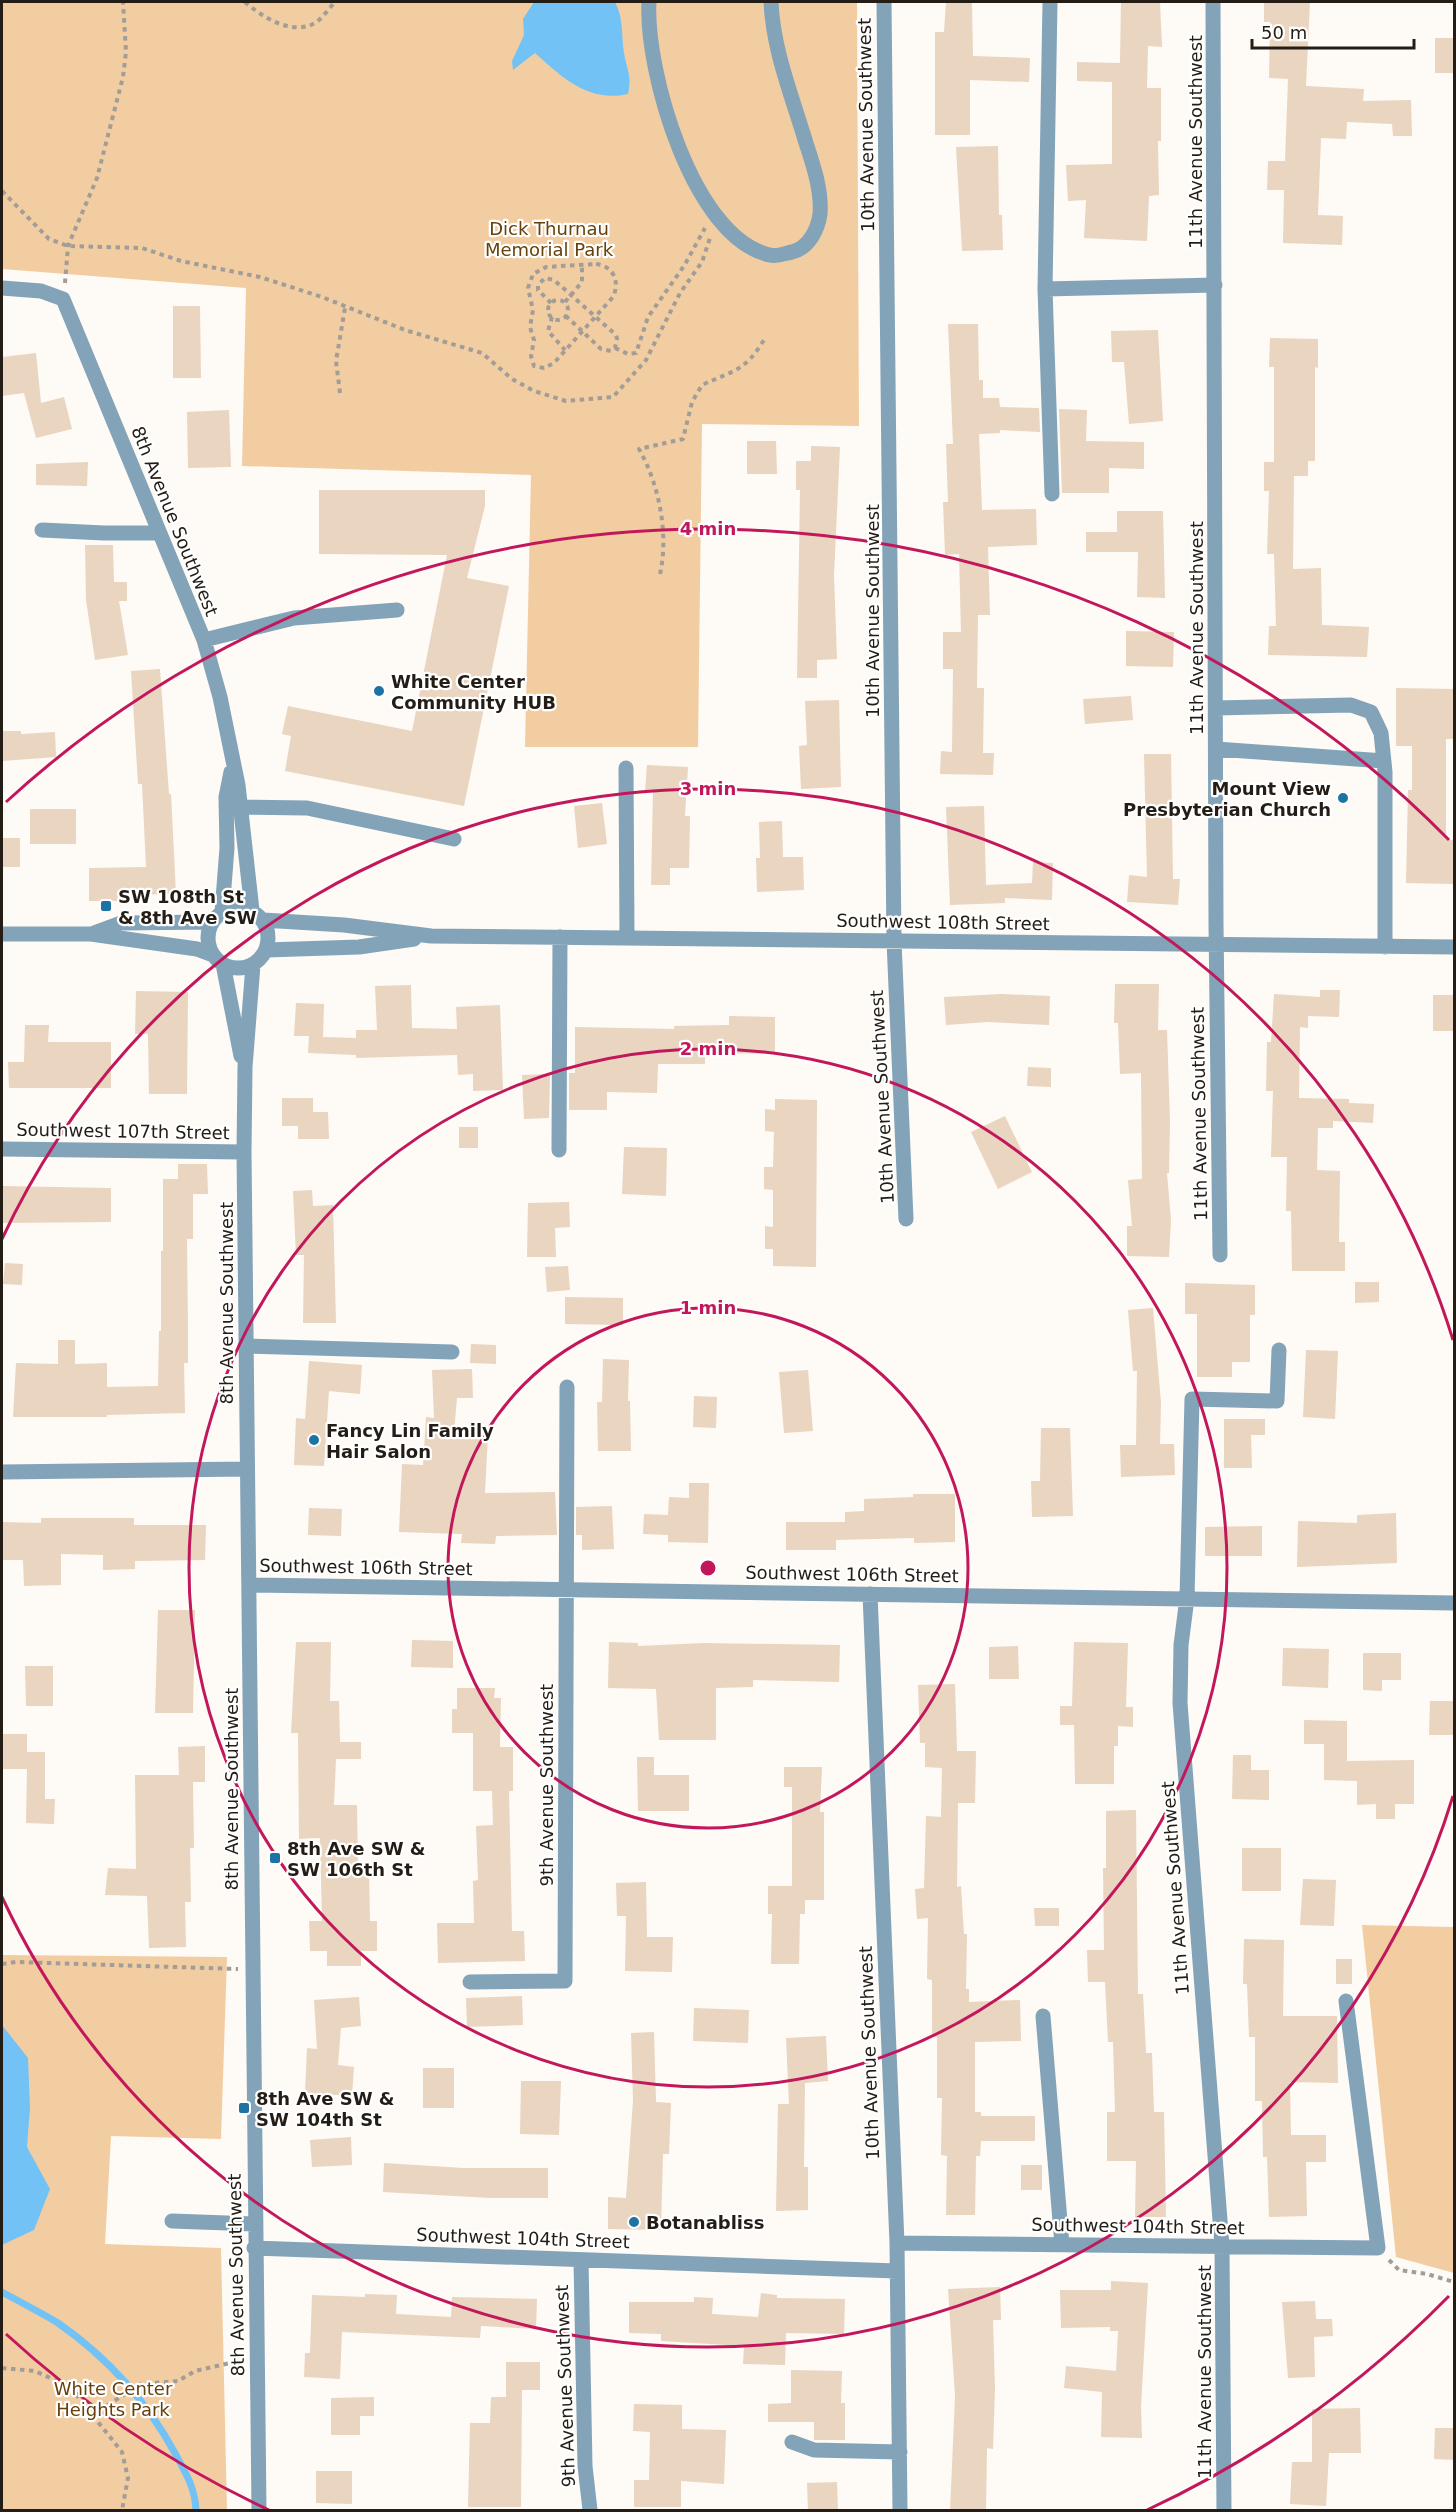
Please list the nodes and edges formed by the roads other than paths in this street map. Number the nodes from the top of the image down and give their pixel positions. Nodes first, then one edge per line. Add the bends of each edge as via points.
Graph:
1 (649, 2) edge
2 (771, 2) edge
3 (884, 2) edge
4 (1050, 2) edge
5 (1213, 2) edge
6 (1215, 285) junction
7 (2, 288) edge
8 (1045, 289) junction
9 (1052, 494) dead end
10 (42, 530) dead end
11 (159, 532) junction
12 (397, 610) dead end
13 (204, 640) junction
14 (1216, 708) junction
15 (1216, 748) junction
16 (1384, 760) junction
17 (626, 768) dead end
18 (233, 807) junction
19 (454, 838) dead end
20 (258, 915) junction
21 (217, 917) junction
22 (2, 934) edge
23 (91, 934) junction
24 (431, 936) junction
25 (560, 937) junction
26 (627, 938) junction
27 (894, 941) junction
28 (1216, 946) junction
29 (1384, 947) junction
30 (1455, 947) edge
31 (266, 950) junction
32 (218, 960) junction
33 (253, 965) junction
34 (245, 1067) junction
35 (2, 1149) edge
36 (559, 1150) dead end
37 (244, 1152) junction
38 (906, 1219) dead end
39 (1220, 1255) dead end
40 (245, 1346) junction
41 (1279, 1350) dead end
42 (452, 1352) dead end
43 (567, 1387) dead end
44 (246, 1469) junction
45 (2, 1472) edge
46 (249, 1585) junction
47 (566, 1590) junction
48 (870, 1594) junction
49 (1187, 1598) junction
50 (1455, 1603) edge
51 (470, 1982) dead end
52 (1346, 2001) dead end
53 (1043, 2016) dead end
54 (172, 2221) dead end
55 (254, 2224) junction
56 (897, 2243) junction
57 (1062, 2245) junction
58 (1222, 2247) junction
59 (254, 2248) junction
60 (581, 2260) junction
61 (897, 2271) junction
62 (792, 2442) dead end
63 (900, 2452) junction
64 (259, 2511) edge
65 (590, 2511) edge
66 (900, 2511) edge
67 (1224, 2511) edge

1 - 2 street via 656,74 683,160 715,213 750,248 772,256 798,251 815,234 820,212 816,174 786,81
3 - 27 street, 10th Avenue Southwest
4 - 8 street
5 - 6 street, 11th Avenue Southwest
6 - 8 street
6 - 14 street, 11th Avenue Southwest
7 - 11 street, 8th Avenue Southwest via 41,291 63,299
8 - 9 street
10 - 11 street
11 - 13 street, 8th Avenue Southwest
12 - 13 street via 294,618
13 - 18 street, 8th Avenue Southwest via 233,764
14 - 15 street, 11th Avenue Southwest
14 - 16 street via 1351,705 1371,712 1381,733
15 - 16 street
15 - 28 street, 11th Avenue Southwest
16 - 29 street
17 - 26 street
18 - 19 street via 306,808
18 - 20 street, 8th Avenue Southwest
18 - 21 street, 8th Avenue Southwest
20 - 21 street via 237,907
20 - 24 street, Southwest 108th Street
20 - 31 street, 8th Avenue Southwest via 268,935
21 - 23 street via 122,923
21 - 32 street, 8th Avenue Southwest via 207,939
22 - 23 street
23 - 32 street via 197,950
24 - 25 street, Southwest 108th Street
24 - 31 street, Southwest 108th Street via 359,947
25 - 26 street, Southwest 108th Street
25 - 36 street
26 - 27 street, Southwest 108th Street
27 - 28 street, Southwest 108th Street
27 - 38 street, 10th Avenue Southwest
28 - 29 street, Southwest 108th Street
28 - 39 street, 11th Avenue Southwest
29 - 30 street, Southwest 108th Street
31 - 33 street
32 - 33 street via 238,969
32 - 34 street, 8th Avenue Southwest
33 - 34 street, 8th Avenue Southwest
34 - 37 street, 8th Avenue Southwest
35 - 37 street, Southwest 107th Street
37 - 40 street, 8th Avenue Southwest
40 - 42 street
40 - 44 street, 8th Avenue Southwest
41 - 49 street, 11th Avenue Southwest via 1277,1401 1192,1399
43 - 47 street, 9th Avenue Southwest
44 - 45 street
44 - 46 street, 8th Avenue Southwest
46 - 47 street, Southwest 106th Street
46 - 55 street, 8th Avenue Southwest
47 - 48 street, Southwest 106th Street
47 - 51 street, 9th Avenue Southwest via 565,1980
48 - 49 street, Southwest 106th Street
48 - 56 street, 10th Avenue Southwest
49 - 50 street, Southwest 106th Street
49 - 58 street, 11th Avenue Southwest via 1180,1703
52 - 58 street, Southwest 104th Street via 1378,2248
53 - 57 street
54 - 55 street
55 - 59 street, 8th Avenue Southwest
56 - 57 street, Southwest 104th Street
56 - 61 street, 10th Avenue Southwest
57 - 58 street, Southwest 104th Street
58 - 67 street, 11th Avenue Southwest
59 - 60 street, Southwest 104th Street
59 - 64 street, 8th Avenue Southwest
60 - 61 street, Southwest 104th Street
60 - 65 street, 9th Avenue Southwest via 585,2466
61 - 63 street, 10th Avenue Southwest
62 - 63 street via 814,2450
63 - 66 street, 10th Avenue Southwest

